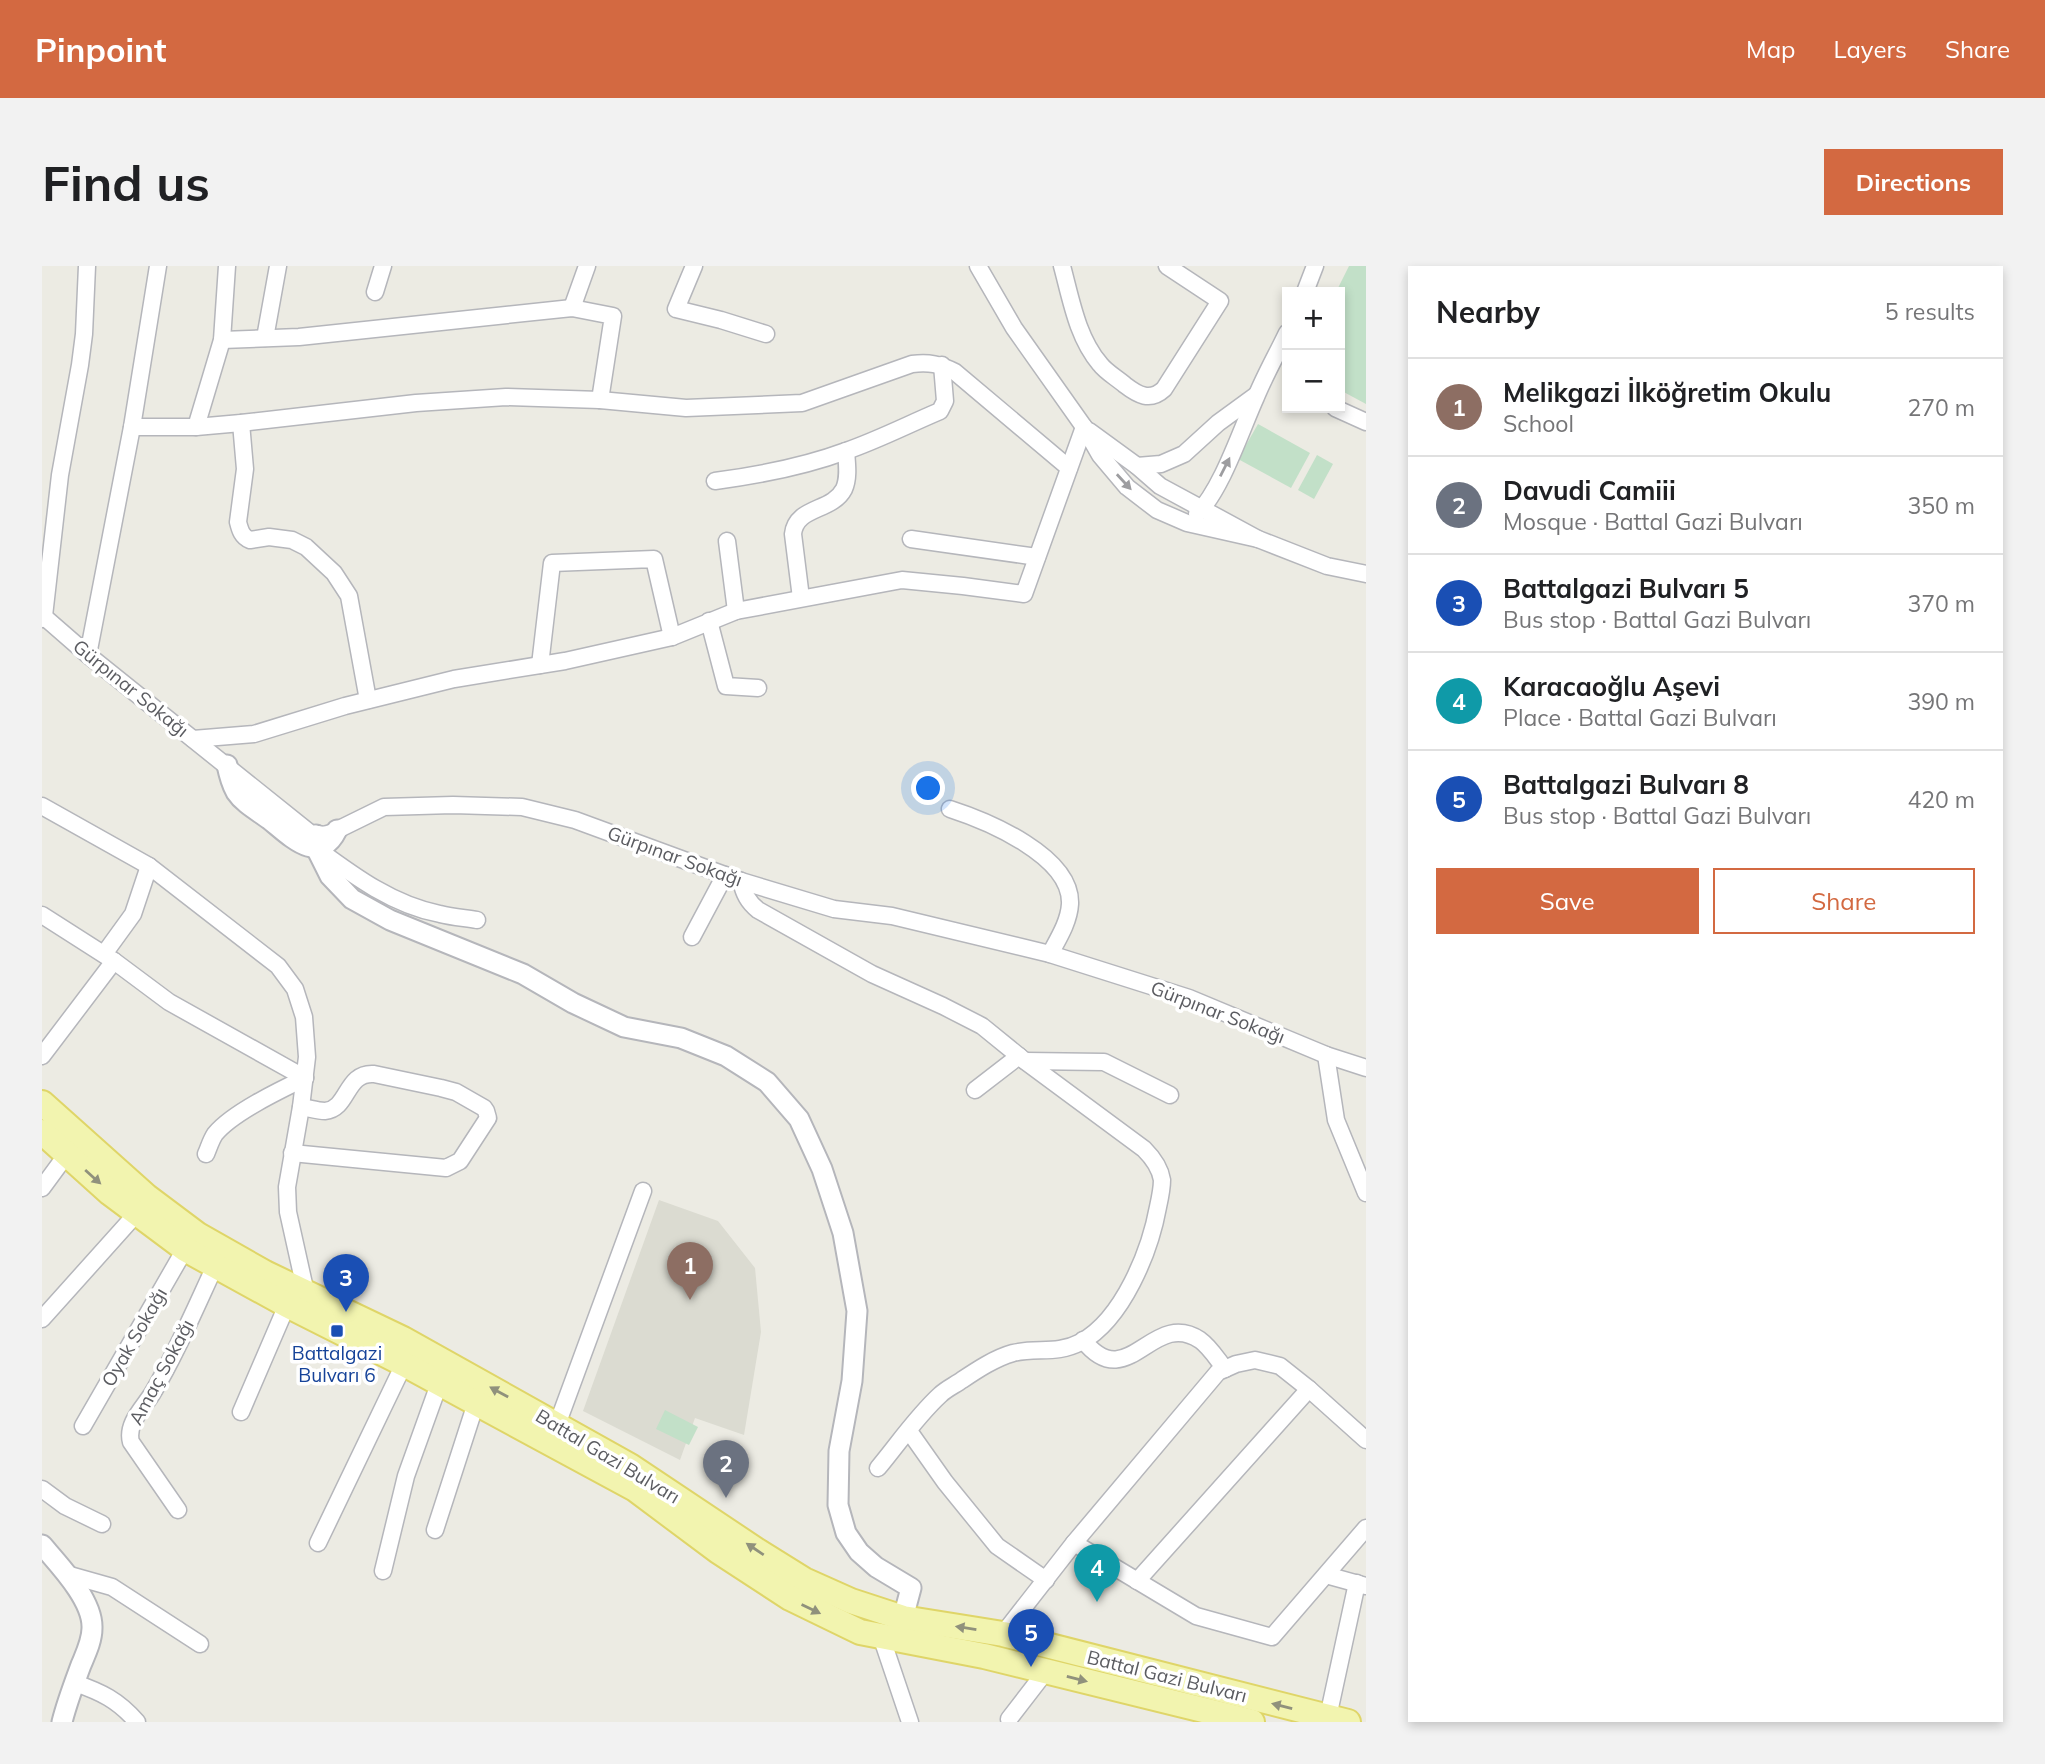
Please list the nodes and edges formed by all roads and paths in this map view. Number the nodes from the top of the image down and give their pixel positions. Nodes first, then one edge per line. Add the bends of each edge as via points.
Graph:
1 (87, 266) edge
2 (158, 266) edge
3 (227, 266) edge
4 (383, 266) edge
5 (587, 266) edge
6 (694, 266) edge
7 (978, 266) edge
8 (1062, 266) edge
9 (1167, 266) edge
10 (1315, 266) edge
11 (280, 269) edge
12 (1307, 287) edge
13 (375, 292) dead end
14 (572, 308) junction
15 (766, 334) dead end
16 (265, 338) junction
17 (222, 340) junction
18 (1282, 343) edge
19 (942, 365) junction
20 (1257, 394) junction
21 (600, 400) junction
22 (1345, 413) edge
23 (1366, 422) edge
24 (241, 423) junction
25 (132, 427) junction
26 (196, 427) junction
27 (1084, 427) junction
28 (846, 451) junction
29 (1136, 466) junction
30 (1069, 468) junction
31 (715, 481) dead end
32 (1203, 508) junction
33 (1187, 523) junction
34 (911, 538) dead end
35 (1258, 539) junction
36 (727, 541) dead end
37 (1037, 557) junction
38 (1341, 569) junction
39 (1366, 574) edge
40 (1366, 585) edge
41 (801, 598) junction
42 (736, 611) junction
43 (43, 616) edge
44 (709, 621) junction
45 (672, 637) junction
46 (88, 655) junction
47 (540, 665) junction
48 (758, 688) dead end
49 (368, 700) junction
50 (193, 739) junction
51 (227, 765) joint
52 (42, 806) edge
53 (950, 809) dead end
54 (337, 830) joint
55 (316, 841) junction
56 (149, 866) junction
57 (725, 875) junction
58 (741, 881) junction
59 (42, 915) edge
60 (477, 920) dead end
61 (692, 937) dead end
62 (1049, 954) junction
63 (109, 958) junction
64 (1326, 1055) junction
65 (42, 1056) edge
66 (1022, 1059) junction
67 (1366, 1068) edge
68 (305, 1078) junction
69 (975, 1090) dead end
70 (1170, 1095) dead end
71 (42, 1103) edge
72 (301, 1107) junction
73 (42, 1132) edge
74 (292, 1153) junction
75 (67, 1154) junction
76 (206, 1154) dead end
77 (42, 1188) edge
78 (643, 1191) dead end
79 (1366, 1193) edge
80 (137, 1213) junction
81 (185, 1249) junction
82 (215, 1266) junction
83 (297, 1299) junction
84 (42, 1319) edge
85 (1083, 1340) junction
86 (404, 1364) junction
87 (1224, 1369) junction
88 (439, 1384) junction
89 (1309, 1389) junction
90 (475, 1403) junction
91 (241, 1412) dead end
92 (557, 1424) junction
93 (83, 1426) dead end
94 (909, 1431) junction
95 (1366, 1440) edge
96 (878, 1468) dead end
97 (42, 1489) edge
98 (178, 1510) dead end
99 (102, 1524) dead end
100 (1366, 1528) edge
101 (435, 1530) dead end
102 (318, 1543) dead end
103 (1074, 1543) junction
104 (42, 1545) edge
105 (383, 1572) dead end
106 (66, 1574) junction
107 (1326, 1575) junction
108 (1046, 1580) junction
109 (1137, 1581) junction
110 (1362, 1584) edge
111 (904, 1618) junction
112 (1003, 1634) junction
113 (881, 1636) junction
114 (200, 1644) dead end
115 (1046, 1671) junction
116 (75, 1683) junction
117 (1009, 1719) dead end
118 (1338, 1719) edge
119 (1245, 1721) edge
120 (62, 1722) edge
121 (137, 1722) edge
122 (910, 1722) edge

1 - 43 street via 84,334
2 - 25 street
3 - 17 street
4 - 13 street
5 - 14 street
6 - 15 street via 676,309
7 - 27 street via 1014,328
8 - 9 street via 1078,325 1092,353 1133,391 1150,396 1164,389 1220,301
10 - 12 street
11 - 16 street
14 - 16 street
14 - 21 street via 613,316
16 - 17 street
17 - 26 street
18 - 20 street
19 - 21 street via 912,363 802,402 687,408
19 - 28 street via 943,408
19 - 30 street
20 - 29 street via 1184,454 1161,464
32 -> 20 street
21 - 24 street via 506,397
22 - 23 street
24 - 26 street
24 - 49 street via 245,469 240,529 250,540 292,540 334,573 349,596
25 - 26 street
25 - 46 street
27 - 29 street
27 - 30 street
27 -> 33 street via 1127,487 1157,510
28 - 31 street via 766,475
28 - 41 street via 848,470 840,495 801,516 793,527
29 - 32 street via 1160,486
30 - 37 street
32 - 33 street
32 - 35 street
33 - 35 street
34 - 37 street
35 - 38 street
36 - 42 street
37 - 41 street via 1024,594 902,580
38 - 39 street
38 - 40 street
41 - 42 street
42 - 44 street
43 - 46 street, Gürpınar Sokağı
44 - 45 street
44 - 48 street via 726,686
45 - 47 street
45 - 47 street via 654,559 552,564
46 - 50 street, Gürpınar Sokağı
47 - 49 street
49 - 50 street via 254,734
50 - 51 street, Gürpınar Sokağı
51 - 55 street via 233,786 247,804 303,846
52 - 56 street
53 - 62 street via 1012,835 1043,857 1064,882 1070,905
54 - 55 street via 329,841
54 - 57 street, Gürpınar Sokağı via 384,807 522,807 575,820
55 - 60 street via 353,876 393,898 438,914
55 - 111 street via 330,876 352,899 390,920 523,974 624,1027 681,1038 726,1056 768,1082 799,1119 843,1233 857,1311 852,1381 839,1451 838,1505 846,1533 859,1552 911,1588
56 - 63 street via 133,914
56 - 68 street via 287,977 304,1017
57 - 58 street, Gürpınar Sokağı
57 - 61 street
58 - 62 street, Gürpınar Sokağı via 834,909 892,916
58 - 66 street via 743,893 758,911 872,974 982,1026
59 - 63 street
62 - 64 street, Gürpınar Sokağı via 1189,998
63 - 65 street
63 - 68 street via 169,1002
64 - 67 street, Gürpınar Sokağı
64 - 79 street via 1336,1120
66 - 69 street
66 - 70 street via 1104,1062
66 - 85 street via 1144,1149 1153,1157 1162,1181 1154,1232 1140,1269 1120,1304
68 - 72 street
68 - 76 street via 226,1122 213,1136
71 - 83 main road, Battal Gazi Bulvarı via 146,1196
72 - 74 street
72 - 74 street via 330,1109 367,1073 456,1092 484,1108 488,1118 460,1161 446,1168
73 - 75 main road, Battal Gazi Bulvarı
74 - 83 street via 287,1187
75 - 77 street
75 -> 80 main road, Battal Gazi Bulvarı
78 - 92 street
80 - 81 main road, Battal Gazi Bulvarı
80 - 84 street
81 - 82 main road, Battal Gazi Bulvarı
81 - 93 street, Oyak Sokağı
82 - 83 main road, Battal Gazi Bulvarı
82 - 98 street, Amaç Sokağı via 130,1431 131,1442
83 - 86 main road, Battal Gazi Bulvarı
83 - 91 street
92 -> 83 main road, Battal Gazi Bulvarı via 403,1339
85 - 87 street via 1099,1355 1121,1359 1159,1336 1176,1332 1199,1339
85 - 94 street via 1063,1350 1014,1353 986,1364 940,1395
86 - 88 main road, Battal Gazi Bulvarı
86 - 102 street
87 - 89 street via 1255,1360 1268,1362
87 - 103 street
88 - 90 main road, Battal Gazi Bulvarı
88 - 105 street via 406,1476
89 - 95 street
89 - 109 street
90 - 101 street
90 -> 113 main road, Battal Gazi Bulvarı via 635,1489 790,1598 860,1632
111 -> 92 main road, Battal Gazi Bulvarı via 804,1580
94 - 96 street
94 - 108 street via 998,1546
97 - 99 street
100 - 107 street
103 - 108 street
103 - 109 street
104 - 106 street
106 - 114 street via 112,1587
106 - 116 street via 90,1613 92,1628
107 - 109 street via 1272,1637 1196,1616
107 - 110 street
108 - 112 street
110 - 118 street
112 -> 111 main road, Battal Gazi Bulvarı
118 -> 112 main road, Battal Gazi Bulvarı
113 - 115 main road, Battal Gazi Bulvarı
113 - 122 street
115 - 117 street
115 -> 119 main road, Battal Gazi Bulvarı
116 - 120 street
116 - 121 street via 101,1692

